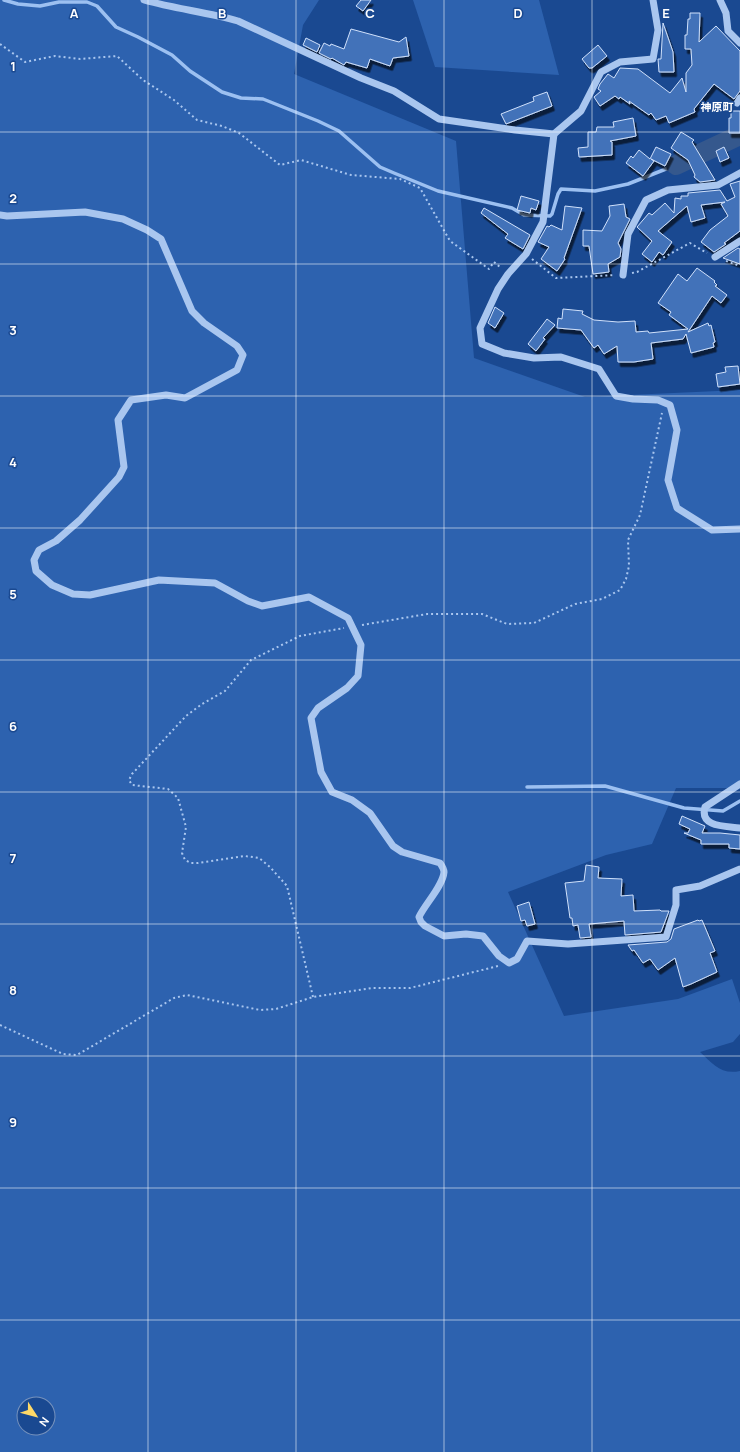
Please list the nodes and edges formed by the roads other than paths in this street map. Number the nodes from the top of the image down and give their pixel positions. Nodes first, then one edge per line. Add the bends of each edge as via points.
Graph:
1 (144, 0) edge
2 (653, 0) edge
3 (720, 0) edge
4 (740, 43) edge
5 (554, 134) junction
6 (740, 173) edge
7 (0, 215) edge
8 (740, 241) edge
9 (715, 257) road end
10 (623, 275) road end
11 (740, 530) edge
12 (740, 784) edge
13 (740, 828) edge
14 (740, 869) edge

1 - 5 street via 238,21 394,91 439,119
2 - 5 street via 658,30 653,59 620,62 601,72 581,111
3 - 4 street via 726,13 728,31
5 - 11 street via 542,222 526,254 498,290 480,328 482,344 504,354 534,358 561,357 599,370 616,396 658,400 670,405 677,430 668,480 677,508 712,530
6 - 10 street via 718,185 668,190 646,200 628,234
7 - 14 street via 85,212 123,219 147,230 161,239 192,311 204,323 237,346 243,355 237,370 185,398 166,395 131,400 118,420 124,467 119,477 80,520 56,541 40,550 34,560 36,571 52,585 73,594 90,595 159,580 215,582 262,606 309,597 348,618 361,645 358,676 347,688 318,708 311,718 321,772 332,792 352,800 370,813 393,846 402,852 443,867 444,873 437,889 419,917 425,926 444,936 483,936 499,956 509,963 517,959 528,941 568,944 666,937 676,905 676,890 700,886
8 - 9 street
12 - 13 street via 705,807 704,813 711,824

